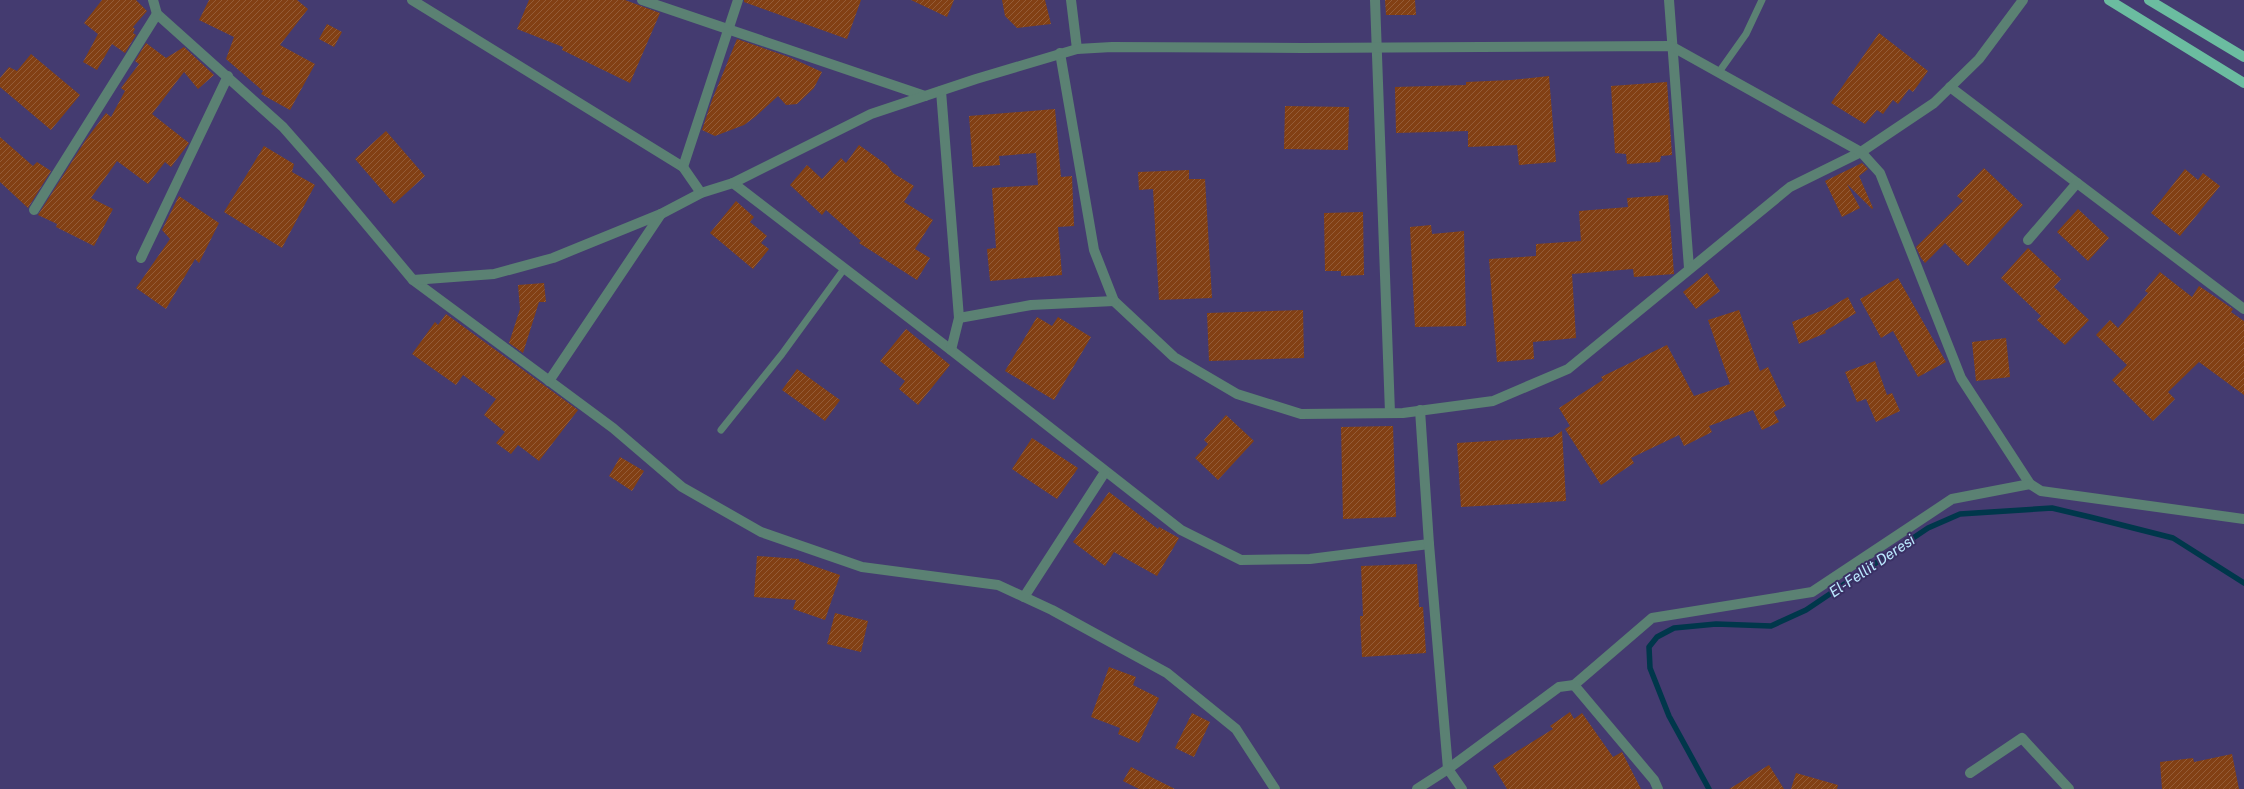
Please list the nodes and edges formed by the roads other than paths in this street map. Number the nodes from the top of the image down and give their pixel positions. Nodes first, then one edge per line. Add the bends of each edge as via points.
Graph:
1 (412, 0) edge
2 (642, 0) edge
3 (738, 0) edge
4 (1070, 0) edge
5 (1376, 0) edge
6 (1669, 0) edge
7 (1762, 0) edge
8 (2023, 0) edge
9 (2109, 0) edge
10 (2149, 0) edge
11 (153, 1) edge
12 (157, 14) junction
13 (728, 30) junction
14 (1671, 46) junction
15 (1377, 47) junction
16 (1077, 49) junction
17 (1060, 53) junction
18 (2244, 57) edge
19 (1719, 72) junction
20 (228, 76) junction
21 (2244, 83) edge
22 (1950, 87) junction
23 (941, 91) junction
24 (925, 96) junction
25 (1861, 152) junction
26 (683, 167) junction
27 (732, 183) junction
28 (2077, 183) junction
29 (701, 193) junction
30 (34, 210) dead end
31 (661, 214) junction
32 (2028, 240) dead end
33 (141, 258) dead end
34 (1689, 268) junction
35 (844, 269) junction
36 (413, 280) junction
37 (1114, 301) junction
38 (2244, 309) edge
39 (959, 318) junction
40 (951, 350) junction
41 (549, 381) junction
42 (1420, 410) junction
43 (1390, 413) junction
44 (721, 430) dead end
45 (1105, 472) junction
46 (2030, 484) junction
47 (2244, 519) edge
48 (1429, 544) junction
49 (1024, 597) junction
50 (1574, 685) junction
51 (1448, 769) junction
52 (1970, 774) dead end
53 (1275, 789) edge
54 (1417, 789) edge
55 (1462, 789) edge
56 (1658, 789) edge
57 (2069, 789) edge

1 - 26 street
2 - 13 street
3 - 13 street
4 - 16 street
5 - 15 street
6 - 14 street
7 - 19 lane via 1746,34
8 - 22 street via 1979,59
9 - 21 main road
10 - 18 main road
11 - 12 street
12 - 20 street via 194,49
12 - 30 street
13 - 24 street
13 - 26 street
14 - 15 street
14 - 19 street
14 - 34 street
15 - 16 street
15 - 43 street
16 - 17 street
17 - 23 street
17 - 37 street via 1094,250
19 - 25 street
20 - 33 street
20 - 36 street via 283,127
22 - 25 street via 1934,103
22 - 28 street
23 - 24 street
23 - 39 street
24 - 27 street via 871,114
25 - 34 street via 1790,187
25 - 46 street via 1880,173 1961,378
26 - 29 street
27 - 29 street
27 - 35 street
28 - 32 street
28 - 38 street
29 - 31 street
31 - 36 street via 554,258 494,274
31 - 41 street
34 - 42 street via 1568,369 1493,401
35 - 40 street
35 - 44 lane via 782,354
36 - 41 street
37 - 39 street via 1030,305
37 - 43 street via 1174,357 1237,394 1301,414
39 - 40 street
40 - 45 street
41 - 49 street via 613,428 682,487 761,532 862,567 998,585
42 - 43 street
42 - 48 street
45 - 48 street via 1181,530 1241,560 1310,559
45 - 49 street
46 - 47 street via 2041,491
46 - 50 street via 1952,499 1812,592 1652,618
48 - 51 street
49 - 53 street via 1167,673 1236,730
50 - 51 street via 1559,687
50 - 56 street via 1654,780
51 - 54 street
51 - 55 street
52 - 57 street via 2022,738

